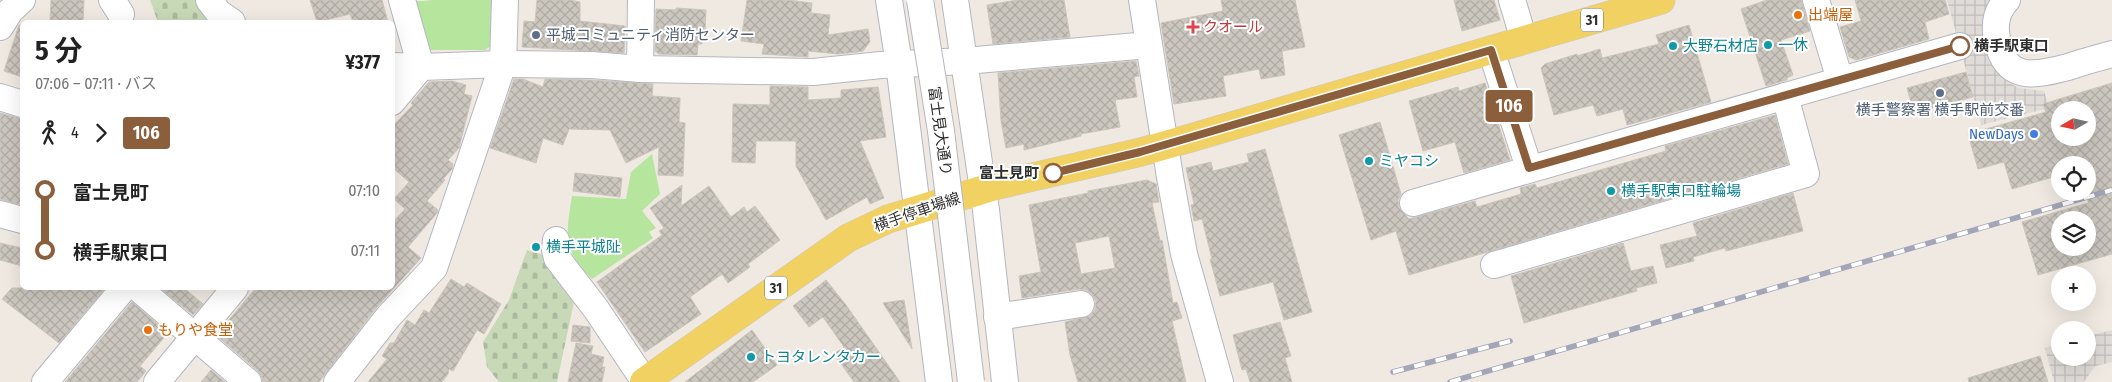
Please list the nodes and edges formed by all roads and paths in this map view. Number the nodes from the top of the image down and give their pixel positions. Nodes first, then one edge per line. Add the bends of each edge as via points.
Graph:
1 (22, 0) edge
2 (209, 0) edge
3 (402, 0) edge
4 (505, 0) edge
5 (641, 0) edge
6 (889, 0) edge
7 (920, 0) edge
8 (955, 0) edge
9 (1142, 0) edge
10 (1512, 0) edge
11 (1661, 0) edge
12 (1816, 0) edge
13 (2007, 0) edge
14 (229, 20) edge
15 (0, 28) edge
16 (1524, 40) junction
17 (1149, 46) junction
18 (1960, 46) dead end
19 (1491, 50) junction
20 (2112, 54) edge
21 (965, 61) junction
22 (503, 64) junction
23 (899, 64) junction
24 (395, 66) edge
25 (421, 67) junction
26 (640, 69) junction
27 (1840, 80) junction
28 (1785, 96) junction
29 (0, 97) edge
30 (395, 98) edge
31 (20, 103) edge
32 (1165, 145) junction
33 (1529, 168) junction
34 (982, 190) junction
35 (1413, 203) dead end
36 (917, 209) junction
37 (0, 214) edge
38 (20, 219) edge
39 (556, 240) dead end
40 (1494, 265) dead end
41 (122, 290) edge
42 (140, 290) edge
43 (233, 290) edge
44 (1081, 304) dead end
45 (997, 317) junction
46 (194, 336) junction
47 (45, 382) edge
48 (157, 382) edge
49 (248, 382) edge
50 (337, 382) edge
51 (645, 382) edge
52 (939, 382) edge
53 (971, 382) edge
54 (1005, 382) edge
55 (1220, 382) edge

1 - 15 street via 10,11
2 - 14 street
3 - 25 street
4 - 22 street
5 - 26 street
6 - 23 street
7 - 53 street, 富士見大通り, bridge via 941,131
8 - 21 street
9 - 17 street
10 - 16 street
11 - 16 main road, 横手停車場線 / 31
12 - 27 street
13 - 20 street via 1996,17 1995,31 2001,55 2010,68 2023,74 2041,74
16 - 19 main road, 横手停車場線 / 31
17 - 21 street
17 - 32 street
18 - 27 street
19 - 32 main road, 横手停車場線 / 31
19 - 33 street
21 - 23 street
21 - 34 street
22 - 25 street
22 - 26 street
22 - 50 street via 434,268 388,318
23 - 26 street via 812,72
23 - 36 street
24 - 25 street
25 - 30 street
27 - 28 street
28 - 33 street
28 - 40 street via 1806,174
29 - 31 street
32 - 34 main road, 横手停車場線 / 31
32 - 55 street via 1184,254
33 - 35 street
34 - 36 main road, 横手停車場線 / 31
34 - 45 street
36 - 51 main road, 横手停車場線 / 31 via 848,238
36 - 52 street
37 - 38 street
39 - 51 street via 557,258
41 - 47 street
42 - 46 street
43 - 46 street
44 - 45 street
45 - 54 street
46 - 48 street
46 - 49 street

